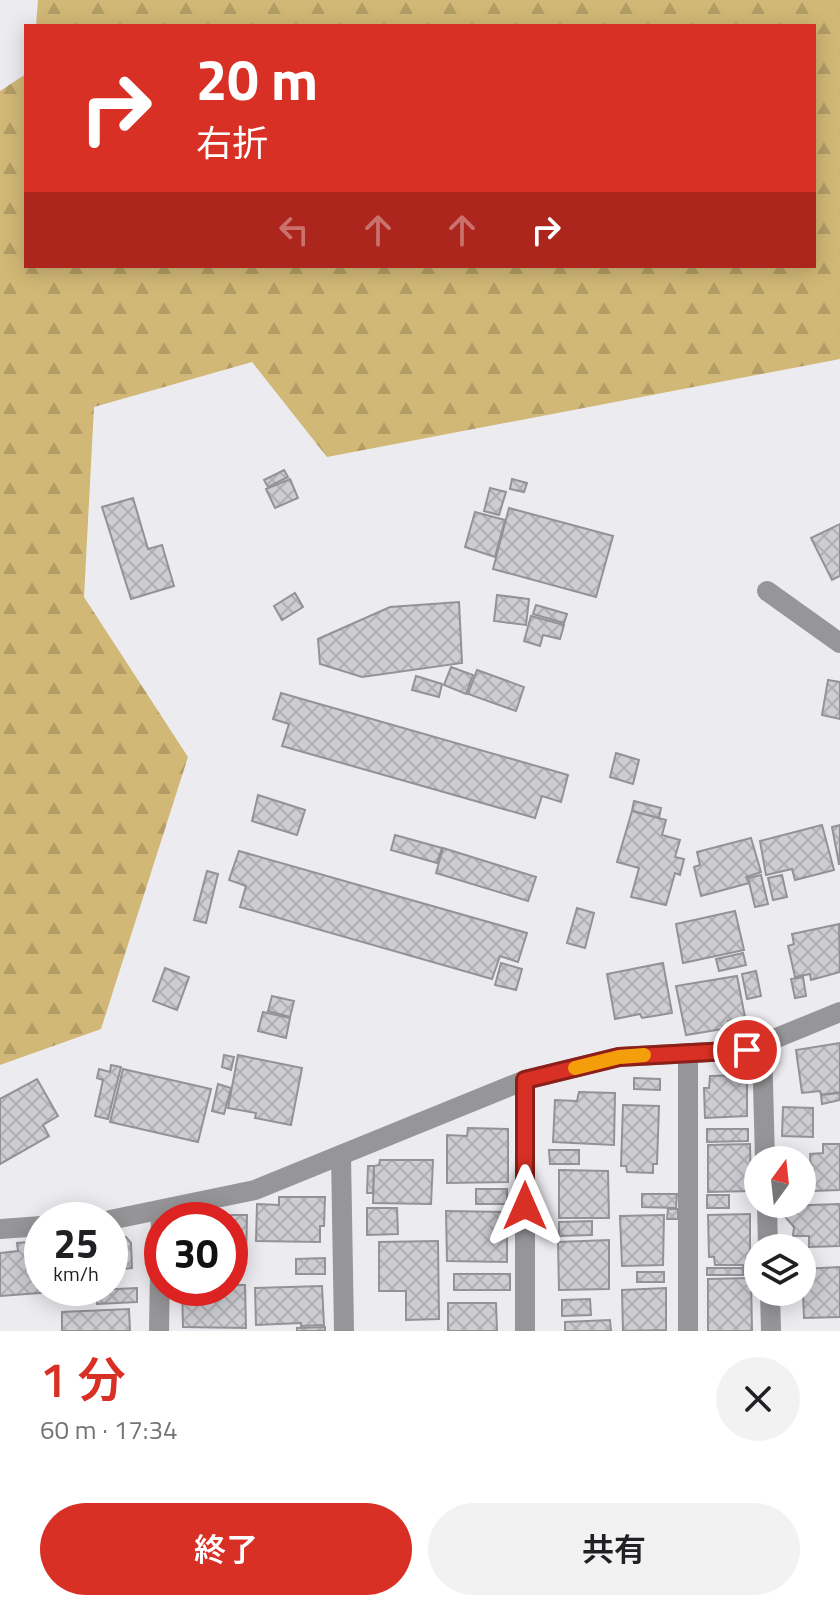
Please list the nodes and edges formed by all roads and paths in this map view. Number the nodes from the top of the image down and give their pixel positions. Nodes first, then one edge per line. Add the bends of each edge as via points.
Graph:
1 (767, 591) dead end
2 (840, 643) edge
3 (840, 1012) edge
4 (762, 1044) junction
5 (688, 1053) junction
6 (525, 1080) junction
7 (765, 1146) edge
8 (341, 1155) junction
9 (199, 1202) edge
10 (24, 1227) edge
11 (0, 1229) edge
12 (159, 1306) edge
13 (770, 1306) edge
14 (159, 1331) edge
15 (344, 1331) edge
16 (525, 1331) edge
17 (688, 1331) edge
18 (771, 1331) edge

1 - 2 street
3 - 4 street
4 - 5 street via 747,1050
4 - 7 street
5 - 6 street via 619,1057
5 - 17 street
6 - 8 street
6 - 16 street
8 - 9 street via 255,1190
8 - 15 street
10 - 11 street
12 - 14 street
13 - 18 street

